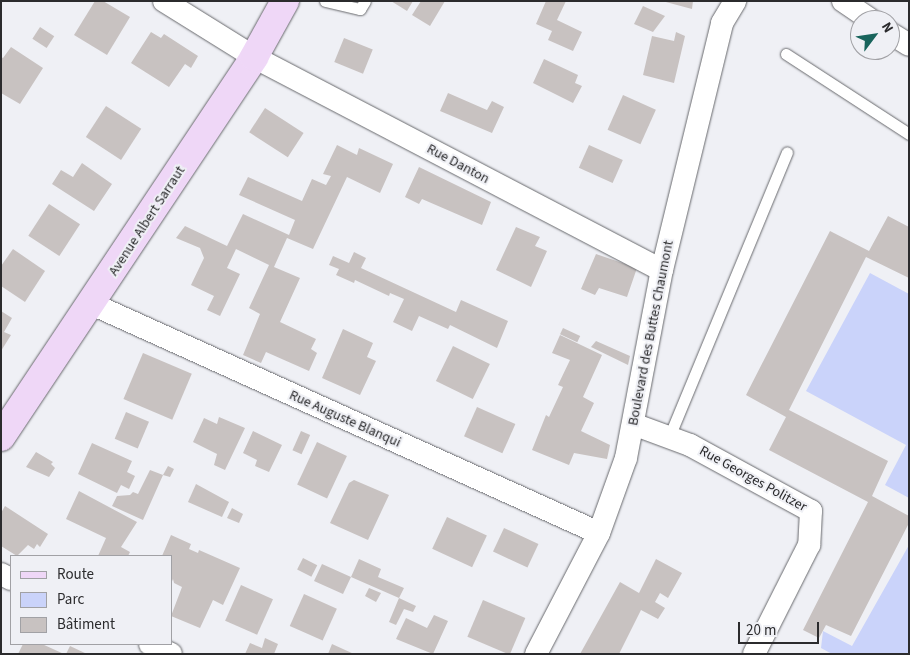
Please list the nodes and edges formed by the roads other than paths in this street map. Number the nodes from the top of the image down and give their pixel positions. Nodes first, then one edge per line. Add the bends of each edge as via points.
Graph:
1 (164, 1) edge
2 (285, 1) edge
3 (325, 1) edge
4 (365, 1) edge
5 (735, 1) edge
6 (843, 1) edge
7 (856, 10) edge
8 (786, 54) dead end
9 (254, 58) junction
10 (909, 134) edge
11 (787, 152) dead end
12 (662, 270) junction
13 (92, 304) junction
14 (633, 424) junction
15 (3, 430) edge
16 (669, 437) junction
17 (598, 533) junction
18 (152, 645) edge
19 (171, 654) edge
20 (536, 654) edge
21 (754, 654) edge

1 - 9 street, Rue Danton
2 - 9 street, Avenue Albert Sarraut
3 - 4 lane via 360,9
5 - 12 street, Boulevard des Buttes Chaumont via 722,23
6 - 7 street
8 - 10 lane
9 - 12 street, Rue Danton
9 - 13 street, Avenue Albert Sarraut
11 - 16 lane
12 - 14 street, Boulevard des Buttes Chaumont
13 - 15 street, Avenue Albert Sarraut
13 - 17 street, Rue Auguste Blanqui
14 - 16 street, Rue Georges Politzer
14 - 17 street, Boulevard des Buttes Chaumont via 626,458
16 - 21 street, Rue Georges Politzer via 690,445 812,512 809,545
17 - 20 street, Boulevard des Buttes Chaumont
18 - 19 street

